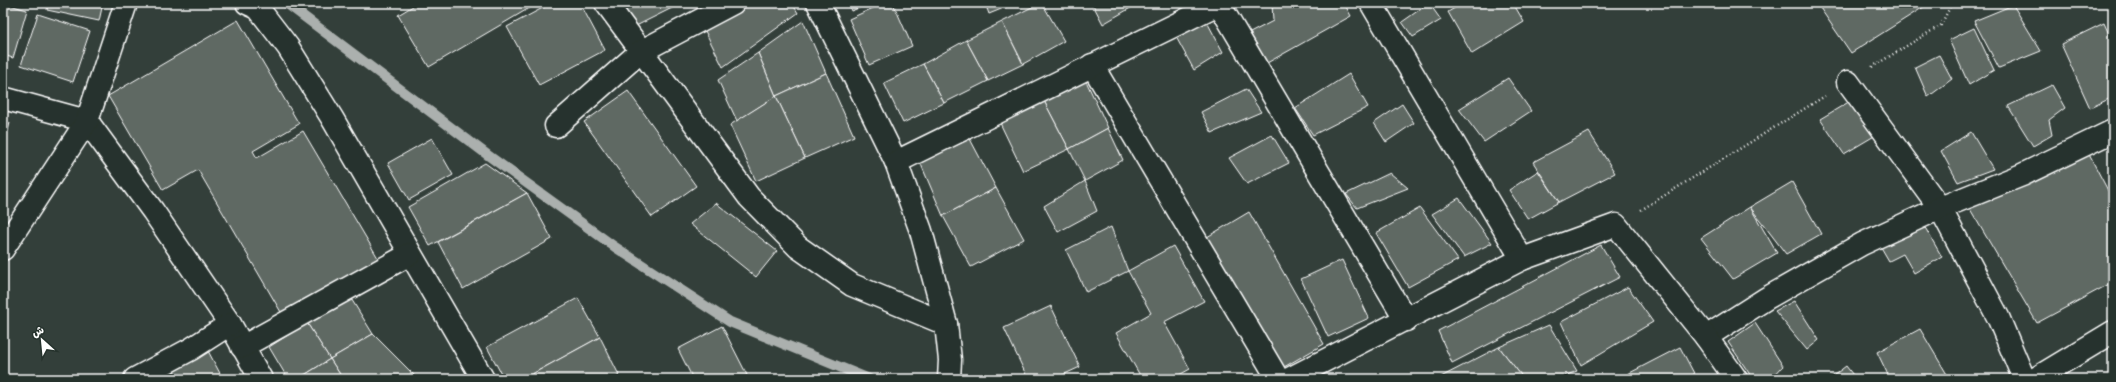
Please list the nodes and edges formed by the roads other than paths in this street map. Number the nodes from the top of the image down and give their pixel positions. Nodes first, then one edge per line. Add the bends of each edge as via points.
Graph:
1 (126, 3) edge
2 (247, 3) edge
3 (606, 3) edge
4 (733, 3) edge
5 (818, 3) edge
6 (1220, 3) edge
7 (1371, 3) edge
8 (640, 52) junction
9 (1092, 65) junction
10 (1848, 82) road end
11 (3, 98) edge
12 (87, 121) junction
13 (556, 126) dead end
14 (2113, 131) edge
15 (896, 162) junction
16 (1940, 208) junction
17 (3, 249) edge
18 (410, 254) junction
19 (1522, 259) junction
20 (1406, 320) junction
21 (230, 324) junction
22 (946, 324) junction
23 (2113, 332) edge
24 (1706, 337) junction
25 (242, 347) junction
26 (949, 378) edge
27 (135, 379) edge
28 (261, 379) edge
29 (483, 379) edge
30 (1278, 379) edge
31 (1289, 379) edge
32 (1736, 379) edge
33 (2024, 379) edge
34 (2035, 379) edge

1 - 12 street
2 - 18 street via 258,8 288,47
3 - 8 street
4 - 8 street
5 - 15 street
6 - 9 street
6 - 20 street
7 - 19 street
8 - 13 street
8 - 22 street via 749,197 798,247 852,285
9 - 15 street
9 - 30 street
10 - 16 street
11 - 12 street
12 - 17 street
12 - 21 street via 153,210
14 - 16 street via 2022,175
15 - 22 street via 921,231
16 - 24 street via 1862,244 1767,298
16 - 33 street via 1998,317
18 - 25 street
18 - 29 street
19 - 20 street
19 - 24 street via 1616,225
20 - 31 street
21 - 25 street
21 - 27 street via 191,349
22 - 26 street
23 - 34 street
24 - 32 street
25 - 28 street

